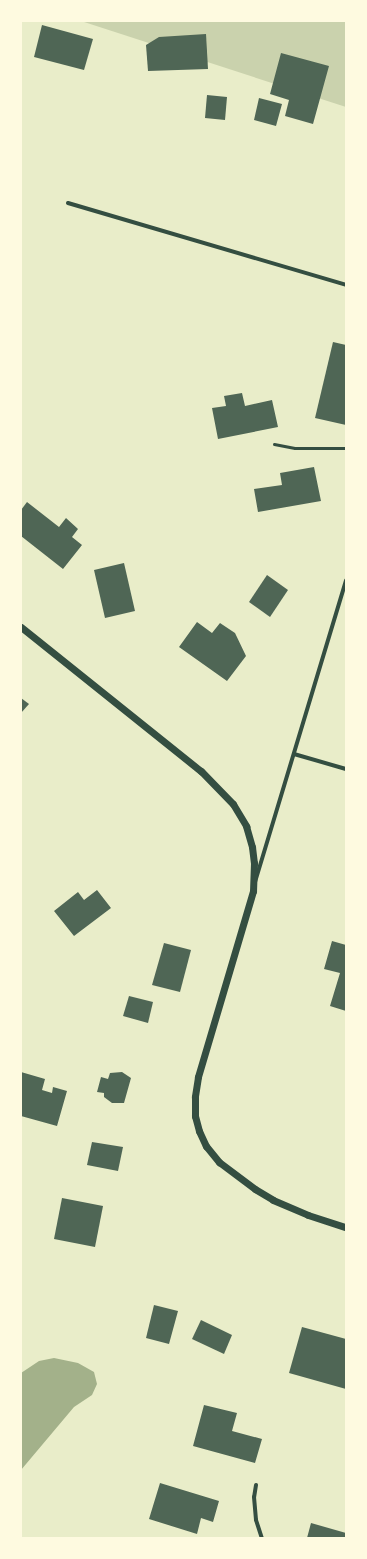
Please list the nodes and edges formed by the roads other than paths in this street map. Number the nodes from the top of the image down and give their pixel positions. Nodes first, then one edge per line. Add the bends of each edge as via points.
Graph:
1 (68, 203) dead end
2 (346, 285) edge
3 (274, 444) dead end
4 (346, 448) edge
5 (346, 580) edge
6 (21, 627) edge
7 (294, 754) junction
8 (346, 769) edge
9 (253, 891) junction
10 (346, 1227) edge
11 (256, 1485) dead end
12 (262, 1538) edge

1 - 2 street
3 - 4 lane via 294,448
5 - 7 street
6 - 9 street via 167,743 220,789 233,804 248,833 254,863
7 - 8 street
7 - 9 street
9 - 10 street via 204,1056 195,1098 197,1123 206,1146 237,1177 273,1200
11 - 12 street via 256,1520

